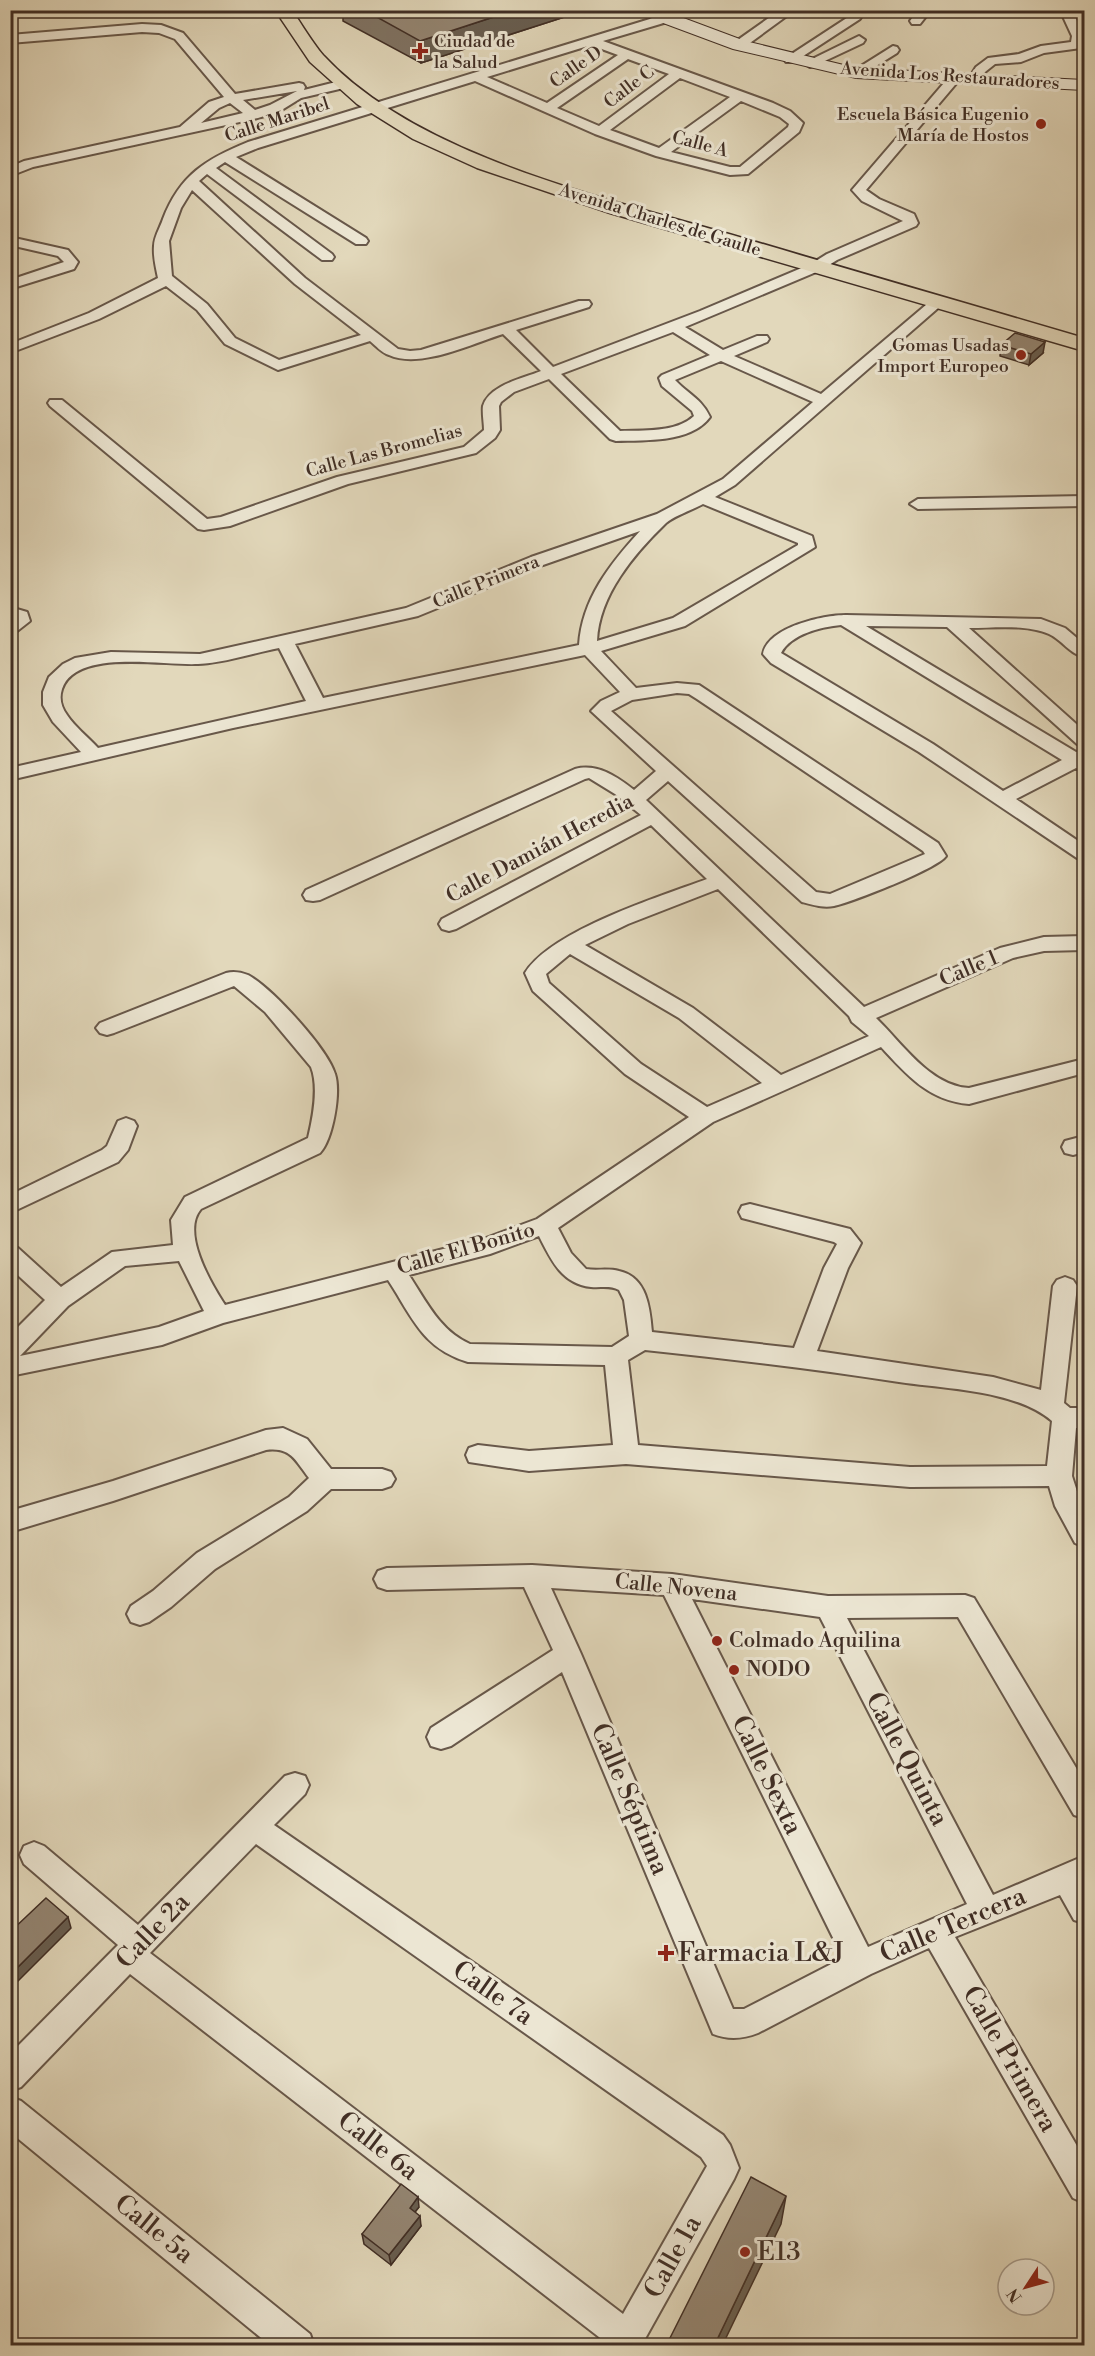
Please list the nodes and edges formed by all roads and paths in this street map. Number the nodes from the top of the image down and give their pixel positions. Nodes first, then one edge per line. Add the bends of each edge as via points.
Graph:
1 (283, 10) edge
2 (300, 10) edge
3 (645, 10) edge
4 (789, 10) edge
5 (925, 10) edge
6 (1066, 10) edge
7 (856, 16) dead end
8 (663, 19) junction
9 (916, 21) dead end
10 (10, 39) edge
11 (859, 40) dead end
12 (591, 41) junction
13 (739, 45) junction
14 (893, 50) dead end
15 (626, 54) junction
16 (790, 59) junction
17 (810, 63) junction
18 (678, 73) junction
19 (856, 73) junction
20 (476, 77) junction
21 (954, 79) junction
22 (974, 80) junction
23 (340, 82) junction
24 (1084, 85) edge
25 (741, 95) junction
26 (232, 98) junction
27 (383, 105) junction
28 (547, 109) junction
29 (254, 115) junction
30 (185, 129) junction
31 (600, 131) junction
32 (661, 153) junction
33 (225, 156) junction
34 (206, 167) junction
35 (10, 172) edge
36 (191, 181) junction
37 (10, 241) edge
38 (361, 241) dead end
39 (327, 257) dead end
40 (824, 262) junction
41 (166, 280) junction
42 (10, 285) edge
43 (938, 302) junction
44 (584, 304) dead end
45 (674, 326) junction
46 (506, 329) junction
47 (1084, 331) edge
48 (372, 336) junction
49 (762, 339) dead end
50 (1084, 345) edge
51 (10, 349) edge
52 (722, 356) junction
53 (551, 372) junction
54 (821, 400) junction
55 (56, 403) dead end
56 (702, 498) junction
57 (1084, 501) edge
58 (918, 504) dead end
59 (663, 518) junction
60 (10, 612) edge
61 (843, 620) junction
62 (953, 623) junction
63 (10, 628) edge
64 (284, 641) junction
65 (588, 648) junction
66 (1084, 652) edge
67 (633, 695) junction
68 (317, 704) junction
69 (1084, 740) edge
70 (95, 755) junction
71 (1082, 760) edge
72 (667, 772) junction
73 (10, 774) edge
74 (1004, 798) junction
75 (634, 800) junction
76 (652, 817) junction
77 (1084, 854) edge
78 (721, 881) junction
79 (313, 895) dead end
80 (449, 924) dead end
81 (1084, 943) edge
82 (571, 946) junction
83 (859, 1017) junction
84 (107, 1028) dead end
85 (883, 1038) junction
86 (1084, 1066) edge
87 (778, 1084) junction
88 (705, 1117) junction
89 (126, 1126) dead end
90 (10, 1205) edge
91 (750, 1212) dead end
92 (545, 1225) junction
93 (188, 1252) junction
94 (10, 1254) edge
95 (394, 1270) junction
96 (1065, 1286) dead end
97 (60, 1300) junction
98 (219, 1315) junction
99 (641, 1340) junction
100 (10, 1351) edge
101 (616, 1356) junction
102 (802, 1358) junction
103 (10, 1367) edge
104 (1067, 1414) edge
105 (478, 1455) dead end
106 (626, 1455) junction
107 (1059, 1476) junction
108 (325, 1479) junction
109 (382, 1479) dead end
110 (10, 1522) edge
111 (1084, 1536) edge
112 (532, 1576) junction
113 (387, 1579) dead end
114 (672, 1585) junction
115 (828, 1607) junction
116 (140, 1614) dead end
117 (568, 1654) junction
118 (441, 1737) dead end
119 (295, 1785) dead end
120 (1084, 1806) edge
121 (254, 1827) junction
122 (34, 1855) dead end
123 (1075, 1874) edge
124 (1084, 1910) edge
125 (986, 1911) junction
126 (935, 1931) junction
127 (134, 1950) junction
128 (861, 1964) junction
129 (724, 2024) joint
130 (10, 2076) edge
131 (10, 2112) edge
132 (723, 2168) joint
133 (1084, 2187) edge
134 (625, 2342) edge
135 (298, 2346) edge

1 - 23 main road, Avenida Charles de Gaulle via 291,27
2 - 27 main road, Avenida Charles de Gaulle via 328,48
3 - 8 street, Avenida Los Restauradores
4 - 13 street
5 - 9 street
6 - 22 street via 1078,36 1077,45 992,61
7 - 16 street
8 - 12 street, Calle Maribel
8 - 13 street, Avenida Los Restauradores
10 - 26 street via 161,29 179,36
11 - 17 street
12 - 15 street, Calle A
12 - 20 street, Calle Maribel
13 - 16 street, Avenida Los Restauradores
14 - 19 street
15 - 18 street, Calle A
15 - 28 street, Calle D
16 - 17 street, Avenida Los Restauradores
17 - 19 street, Avenida Los Restauradores
18 - 25 street, Calle A
18 - 31 street, Calle C
19 - 21 street, Avenida Los Restauradores
20 - 27 street, Calle Maribel
20 - 28 street, Calle A
21 - 22 street, Avenida Los Restauradores
21 - 40 street, Calle Las Bromelias via 859,190 866,198 901,212 910,223
22 - 24 street, Avenida Los Restauradores
23 - 26 street
23 - 27 main road, Avenida Charles de Gaulle
23 - 29 street via 297,95
25 - 32 street
25 - 32 street, Calle A via 785,114 796,123 794,129 743,171
26 - 29 street
26 - 30 street via 214,105
27 - 33 street, Calle Maribel
27 - 40 main road, Avenida Charles de Gaulle via 426,136 497,169
28 - 31 street, Calle A
29 - 30 street
30 - 35 street via 28,164
31 - 32 street, Calle A
33 - 34 street, Calle Maribel
33 - 38 street
34 - 36 street, Calle Maribel
34 - 39 street
36 - 41 street, Calle Maribel via 174,205 161,244
36 - 48 street via 300,281
37 - 42 street via 63,253 71,262 69,266
40 - 43 main road, Avenida Charles de Gaulle
40 - 45 street, Calle Las Bromelias
40 - 47 main road, Avenida Charles de Gaulle
41 - 48 street via 203,308 231,341 275,365
41 - 51 street via 94,316
43 - 50 main road, Avenida Charles de Gaulle
43 - 54 street, Calle Primera
44 - 46 street
45 - 52 street
45 - 53 street, Calle Las Bromelias
46 - 48 street via 410,356 393,352
46 - 53 street
49 - 52 street
52 - 53 street via 666,380 695,403 702,417 698,423 646,435 616,436
52 - 54 street
53 - 55 street, Calle Las Bromelias via 495,399 491,406 492,430 470,450 344,480 224,522 204,525
54 - 56 street, Calle Primera via 729,482
56 - 59 street, Calle Primera
56 - 65 street via 806,540 807,547 679,622
57 - 58 street
59 - 64 street, Calle Primera via 537,561 400,616
59 - 65 street via 634,545 608,584 591,617
60 - 63 street via 21,616 21,621
61 - 62 street
61 - 71 street
61 - 74 street via 801,627 773,648 772,654
62 - 66 street via 1041,624 1059,632
62 - 69 street
64 - 68 street
64 - 70 street, Calle Primera via 193,660 111,657 69,668 58,677 52,705 59,718
65 - 67 street
65 - 68 street
67 - 72 street via 606,704 600,711
67 - 72 street via 693,689 931,847 936,856 832,900 809,897
68 - 70 street
70 - 73 street
71 - 74 street
72 - 75 street
74 - 77 street
75 - 76 street
75 - 79 street via 593,772 582,773
76 - 78 street
76 - 80 street, Calle Damián Heredia
78 - 82 street via 599,930
78 - 83 street
81 - 83 street, Calle 1 via 1044,944 1006,952
82 - 87 street via 686,1013
82 - 88 street via 543,963 536,973 540,986 633,1069
83 - 85 street
84 - 93 street via 238,979 303,1040 325,1075 319,1139 312,1147 193,1203 184,1213 182,1223
85 - 86 street via 920,1074 946,1094 957,1097
85 - 87 street, Calle El Bonito
87 - 88 street, Calle El Bonito
88 - 92 street, Calle El Bonito
89 - 90 street via 117,1150 110,1156
91 - 102 street via 842,1234 849,1243
92 - 95 street, Calle El Bonito via 490,1245
92 - 99 street via 575,1274 587,1279 616,1278 626,1282 633,1291
93 - 97 street via 120,1258
93 - 98 street via 201,1289
94 - 97 street
95 - 98 street, Calle El Bonito
95 - 101 street via 435,1333 449,1345 468,1353
96 - 104 street
97 - 100 street
98 - 103 street, Calle El Bonito via 162,1336
99 - 101 street
99 - 102 street
101 - 106 street
102 - 104 street via 993,1386 1035,1398
104 - 107 street
105 - 106 street via 529,1461
106 - 107 street via 910,1477
107 - 111 street via 1068,1506
108 - 109 street
108 - 110 street via 297,1446 283,1438 266,1440
108 - 116 street via 298,1504 206,1561
112 - 113 street, Calle Novena
112 - 114 street, Calle Novena
112 - 117 street, Calle Séptima
114 - 115 street, Calle Novena
114 - 128 street, Calle Sexta
115 - 120 street, Calle Novena via 965,1606
115 - 125 street, Calle Quinta
117 - 118 street
117 - 129 street, Calle Séptima
119 - 121 street, Calle 2a
121 - 127 street, Calle 2a
121 - 132 street, Calle 7a via 712,2146
122 - 127 street, Calle 6a
123 - 124 street
123 - 125 street, Calle Tercera
125 - 126 street, Calle Tercera
126 - 128 street, Calle Tercera
126 - 133 street, Calle Primera
127 - 130 street, Calle 2a
127 - 134 street, Calle 6a
128 - 129 street, Calle Tercera via 747,2023
131 - 135 street, Calle 5a
132 - 134 street, Calle 1a

